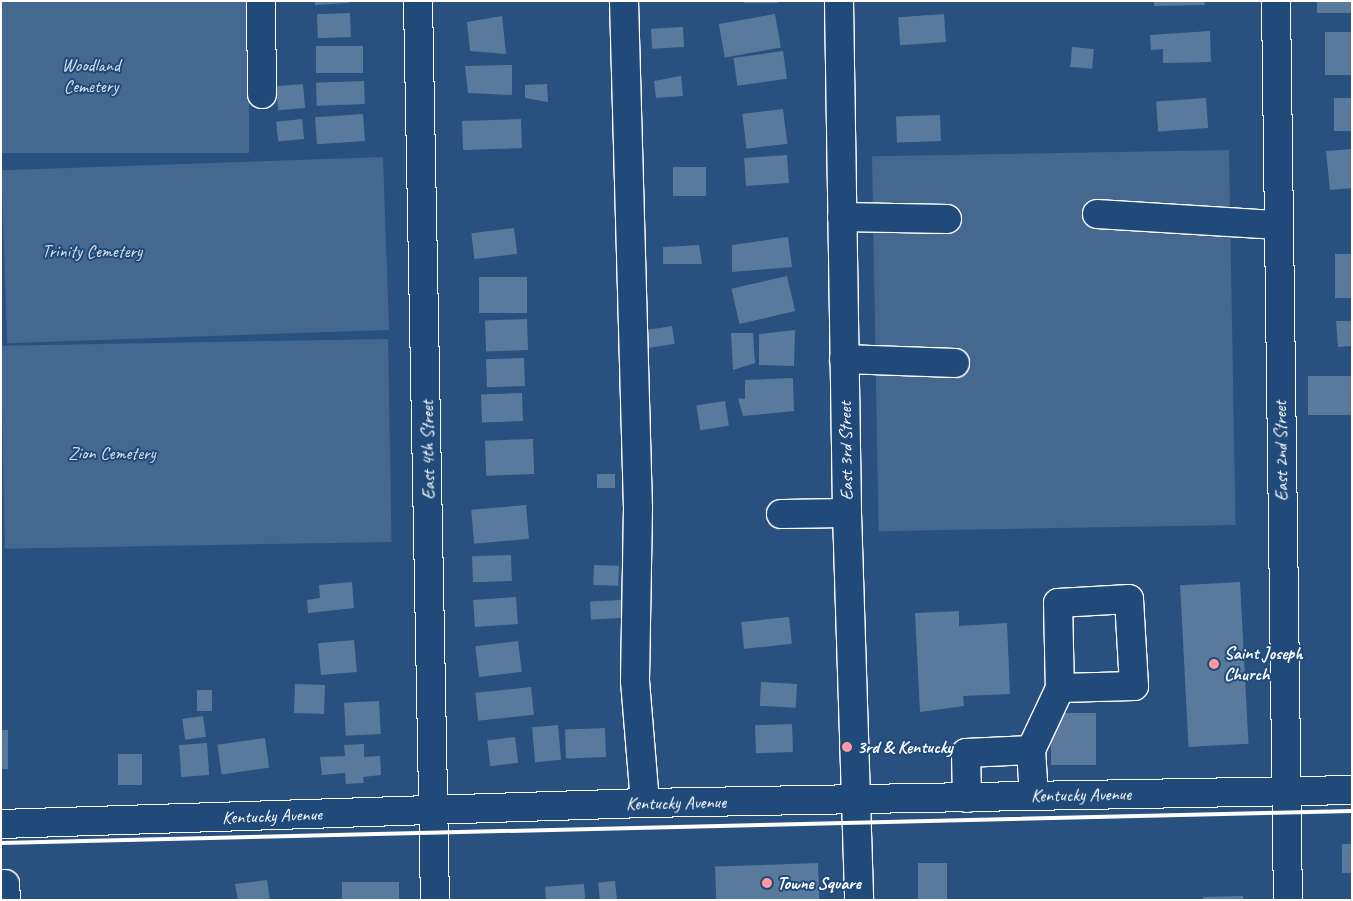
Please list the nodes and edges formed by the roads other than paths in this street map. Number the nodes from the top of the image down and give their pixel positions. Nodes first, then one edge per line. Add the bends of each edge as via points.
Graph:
1 (261, 1) edge
2 (418, 1) edge
3 (624, 1) edge
4 (839, 1) edge
5 (1276, 1) edge
6 (262, 94) dead end
7 (1097, 214) dead end
8 (842, 217) junction
9 (947, 219) dead end
10 (1279, 225) junction
11 (844, 359) junction
12 (955, 363) dead end
13 (846, 513) junction
14 (781, 514) dead end
15 (1060, 688) dead end
16 (1031, 750) junction
17 (1352, 790) edge
18 (1285, 791) junction
19 (1034, 796) junction
20 (967, 798) junction
21 (858, 800) junction
22 (645, 803) junction
23 (431, 811) junction
24 (1, 824) edge
25 (436, 900) edge
26 (859, 900) edge
27 (1288, 900) edge

1 - 6 street
2 - 23 street, East 4th Street
3 - 22 street via 638,508 635,680
4 - 8 street, East 3rd Street
5 - 10 street, East 2nd Street
7 - 10 street
8 - 9 street
8 - 11 street, East 3rd Street
10 - 18 street, East 2nd Street
11 - 12 street
11 - 13 street, East 3rd Street
13 - 14 street
13 - 21 street, East 3rd Street
15 - 16 street
16 - 19 street
16 - 20 street via 966,753
17 - 18 street, Kentucky Avenue
18 - 19 street, Kentucky Avenue
18 - 27 street, East 2nd Street
19 - 20 street, Kentucky Avenue
20 - 21 street, Kentucky Avenue
21 - 22 street, Kentucky Avenue
21 - 26 street, East 3rd Street
22 - 23 street, Kentucky Avenue
23 - 24 street, Kentucky Avenue
23 - 25 street, East 4th Street

